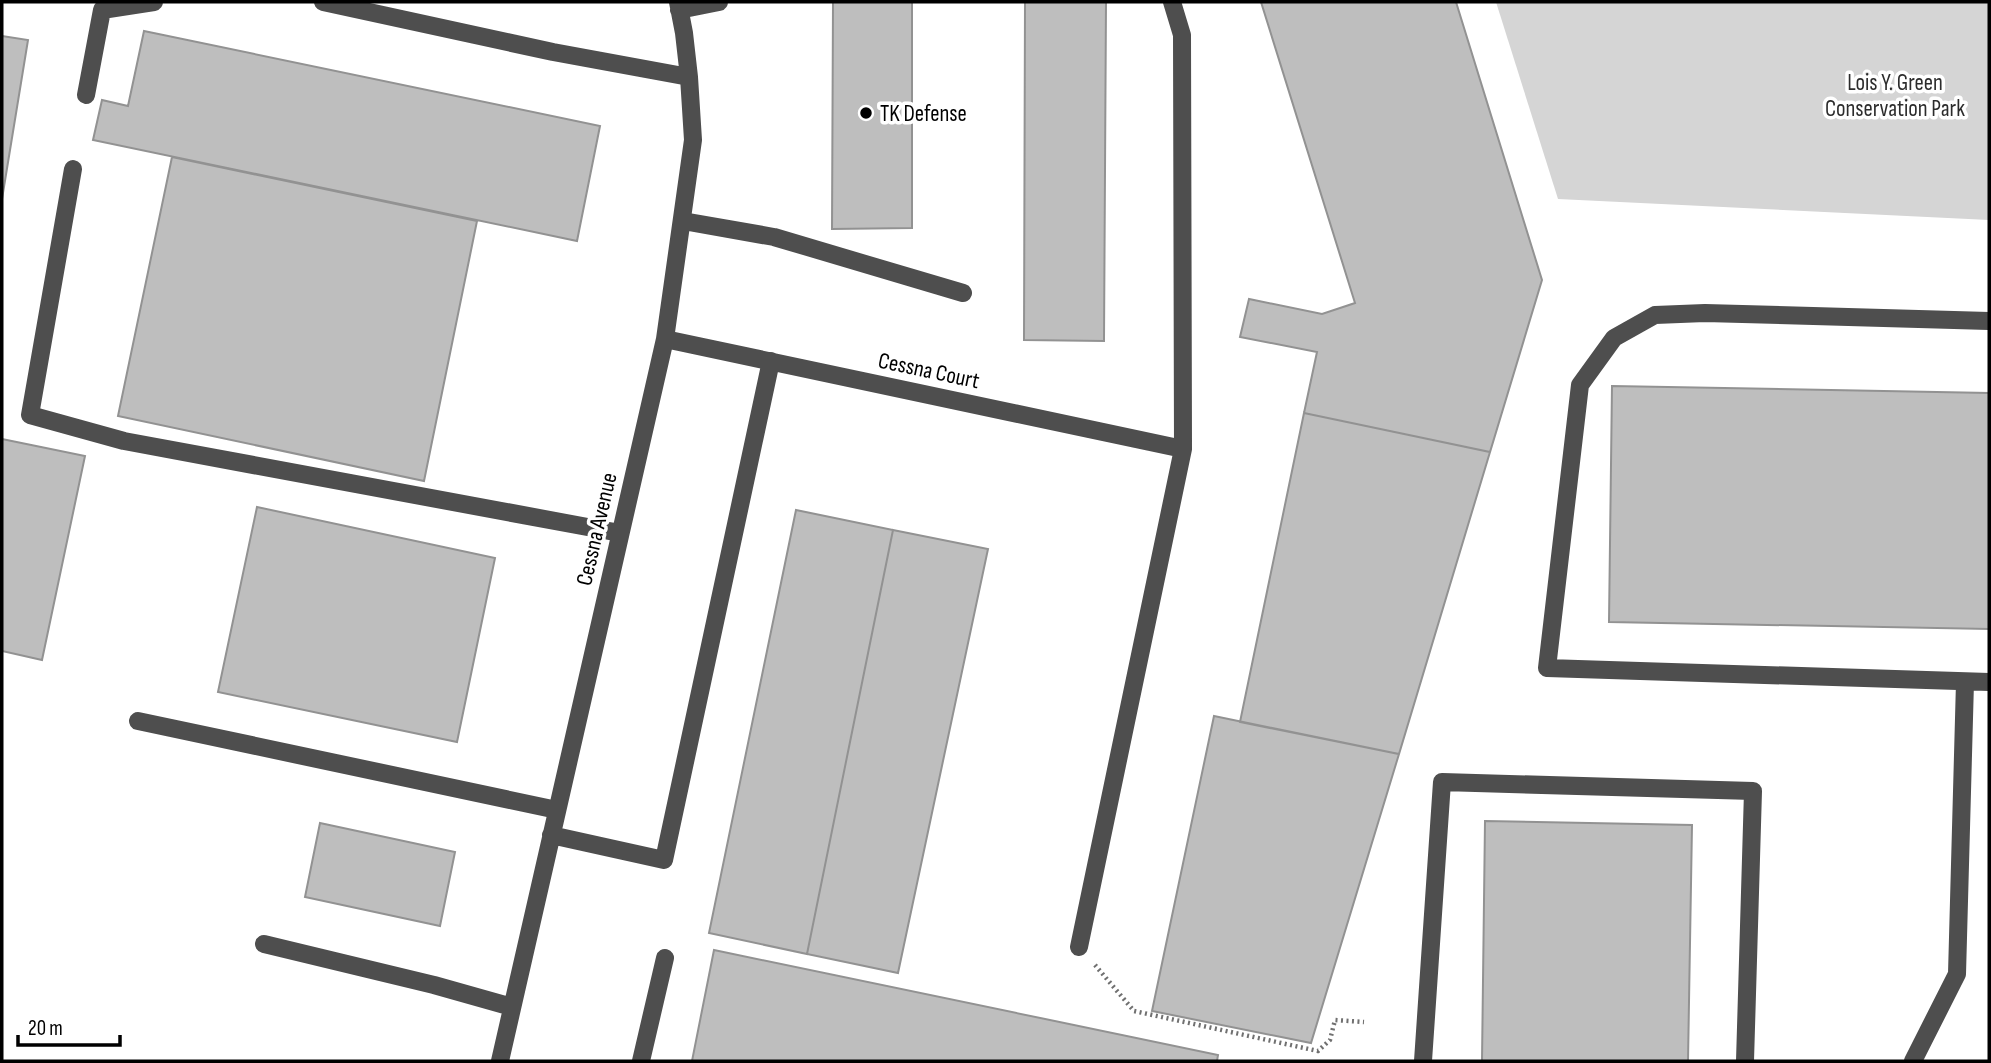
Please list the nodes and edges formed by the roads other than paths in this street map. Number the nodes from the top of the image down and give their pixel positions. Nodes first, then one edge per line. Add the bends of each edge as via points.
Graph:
1 (154, 2) edge
2 (324, 2) edge
3 (719, 2) edge
4 (1172, 2) edge
5 (678, 6) edge
6 (689, 77) junction
7 (86, 94) dead end
8 (73, 169) dead end
9 (683, 221) junction
10 (963, 293) dead end
11 (1989, 321) edge
12 (665, 340) junction
13 (771, 361) junction
14 (1183, 449) junction
15 (621, 533) junction
16 (1965, 682) junction
17 (1989, 682) edge
18 (138, 721) dead end
19 (557, 810) junction
20 (551, 835) junction
21 (264, 944) dead end
22 (1079, 947) road end
23 (665, 958) dead end
24 (512, 1007) junction
25 (500, 1061) edge
26 (641, 1061) edge
27 (1423, 1061) edge
28 (1745, 1061) edge
29 (1913, 1061) edge

1 - 7 street via 102,10
2 - 6 street
3 - 5 street
4 - 14 street via 1182,35
5 - 6 street, Cessna Avenue
6 - 9 street, Cessna Avenue via 693,140
8 - 15 street via 30,415 124,441
9 - 10 street via 774,237
9 - 12 street, Cessna Avenue
11 - 16 street via 1655,315 1614,338 1580,384 1547,668
12 - 13 street, Cessna Court
12 - 15 street, Cessna Avenue
13 - 14 street, Cessna Court
13 - 20 street via 664,860
14 - 22 street
15 - 19 street, Cessna Avenue
16 - 17 street
16 - 29 street via 1957,974
18 - 19 street
19 - 20 street, Cessna Avenue
20 - 24 street, Cessna Avenue
21 - 24 street
23 - 26 street
24 - 25 street, Cessna Avenue
27 - 28 street via 1442,782 1753,791

